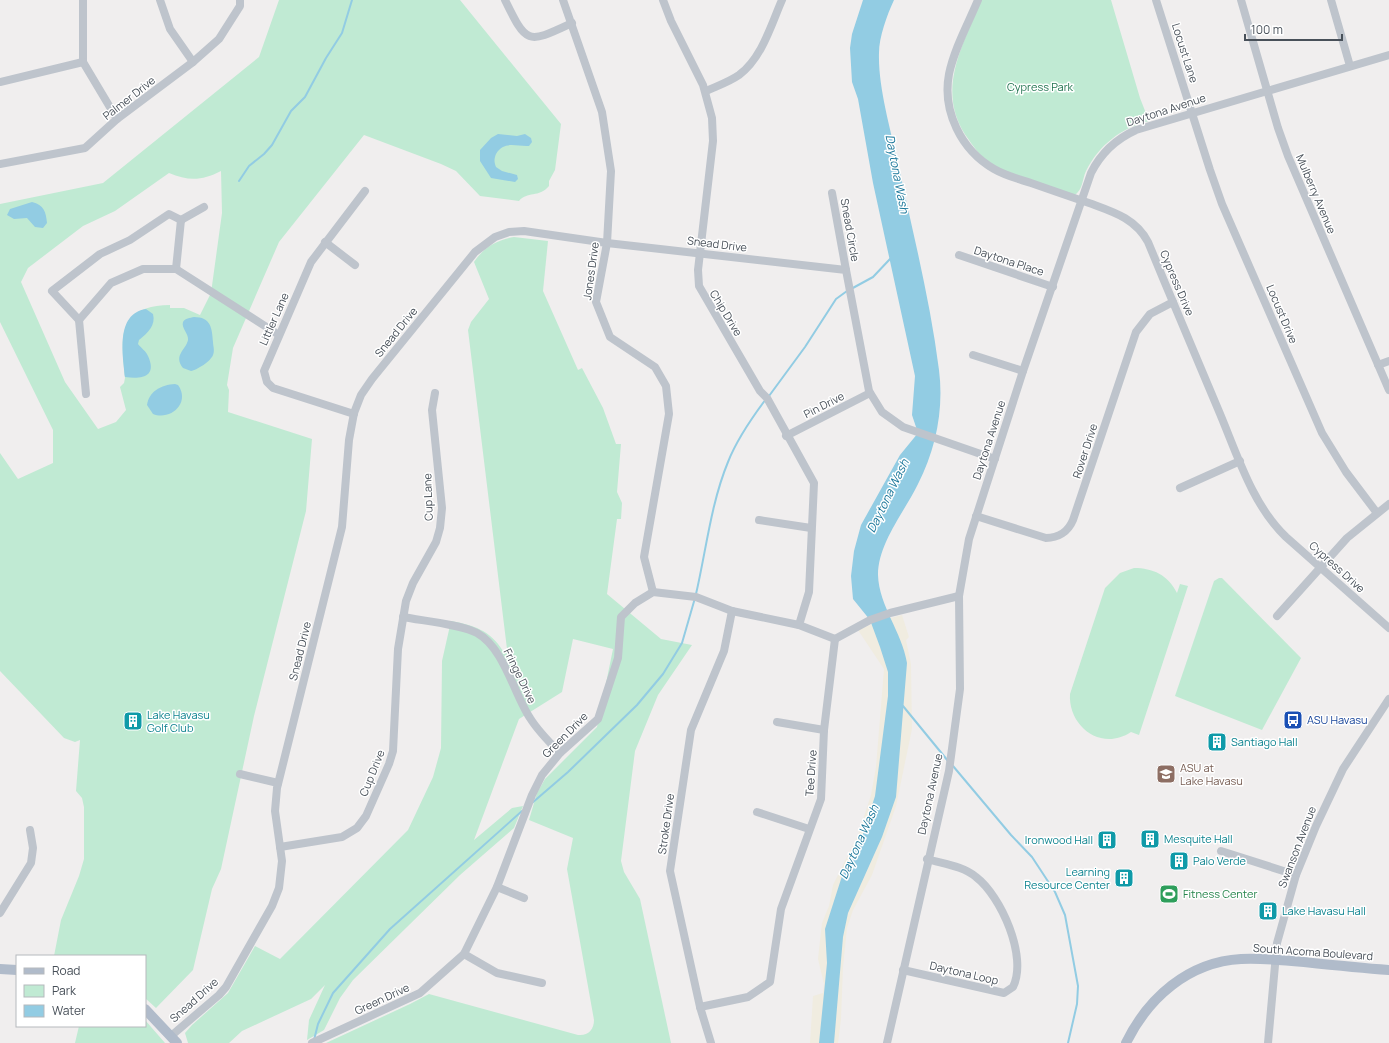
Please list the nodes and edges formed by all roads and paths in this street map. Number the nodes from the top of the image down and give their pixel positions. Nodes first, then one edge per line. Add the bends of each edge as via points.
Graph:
1 (83, 0) edge
2 (160, 0) edge
3 (240, 0) edge
4 (505, 0) edge
5 (563, 0) edge
6 (663, 0) edge
7 (782, 0) edge
8 (978, 0) edge
9 (1156, 0) edge
10 (1241, 0) edge
11 (1331, 0) edge
12 (572, 23) junction
13 (1389, 55) edge
14 (83, 62) junction
15 (193, 62) junction
16 (1350, 66) junction
17 (0, 82) edge
18 (706, 91) junction
19 (1268, 91) junction
20 (1192, 112) junction
21 (117, 119) junction
22 (0, 164) edge
23 (365, 192) dead end
24 (832, 193) dead end
25 (1081, 201) junction
26 (204, 207) dead end
27 (181, 220) junction
28 (326, 242) junction
29 (607, 243) junction
30 (700, 253) junction
31 (959, 255) dead end
32 (355, 265) dead end
33 (176, 269) junction
34 (846, 270) junction
35 (1052, 286) junction
36 (1173, 302) junction
37 (79, 320) junction
38 (279, 335) junction
39 (973, 356) dead end
40 (1389, 360) edge
41 (1378, 365) junction
42 (1023, 371) junction
43 (1389, 390) edge
44 (435, 393) dead end
45 (870, 393) junction
46 (86, 394) dead end
47 (354, 414) junction
48 (786, 436) junction
49 (995, 459) junction
50 (1240, 461) junction
51 (1180, 488) dead end
52 (1389, 504) edge
53 (1377, 513) junction
54 (976, 516) junction
55 (759, 520) dead end
56 (811, 528) junction
57 (1321, 568) junction
58 (653, 592) junction
59 (959, 596) junction
60 (732, 611) junction
61 (1277, 616) dead end
62 (403, 617) junction
63 (799, 625) junction
64 (1389, 628) edge
65 (835, 639) junction
66 (1389, 699) edge
67 (777, 722) dead end
68 (824, 730) junction
69 (560, 753) junction
70 (240, 774) dead end
71 (278, 783) junction
72 (757, 812) dead end
73 (809, 829) junction
74 (30, 830) dead end
75 (280, 847) junction
76 (1221, 851) dead end
77 (927, 859) junction
78 (1296, 875) junction
79 (497, 887) junction
80 (524, 898) dead end
81 (0, 913) edge
82 (464, 954) junction
83 (1274, 960) junction
84 (0, 969) edge
85 (16, 970) edge
86 (903, 970) junction
87 (1389, 970) edge
88 (542, 983) dead end
89 (700, 1007) junction
90 (146, 1010) edge
91 (174, 1039) edge
92 (312, 1043) edge
93 (711, 1043) edge
94 (887, 1043) edge
95 (1126, 1043) edge
96 (1268, 1043) edge

1 - 14 street
2 - 15 street via 170,29
3 - 15 street, Palmer Drive via 240,6 219,39
4 - 12 street via 522,32 532,37 543,37
5 - 12 street, Jones Drive
6 - 18 street, Chip Drive via 671,22
7 - 18 street via 759,51 750,64 734,78
8 - 25 street, Cypress Drive via 949,78 949,106 958,132 975,155 993,169
9 - 20 street, Locust Lane
10 - 19 street, Mulberry Avenue
11 - 16 street
12 - 29 street, Jones Drive via 602,112 611,171
13 - 16 street, Daytona Avenue
14 - 17 street
14 - 21 street
15 - 21 street, Palmer Drive
16 - 19 street, Daytona Avenue
18 - 30 street, Chip Drive via 712,118 713,141
19 - 20 street, Daytona Avenue
19 - 41 street, Mulberry Avenue via 1288,156
20 - 25 street, Daytona Avenue via 1136,130 1112,145 1094,166
20 - 53 street, Locust Drive via 1222,204 1314,415 1330,447
21 - 22 street, Palmer Drive via 85,148
23 - 28 street, Littler Lane
24 - 34 street, Snead Circle
25 - 35 street, Daytona Avenue
25 - 36 street, Cypress Drive via 1120,214 1138,227 1148,242
26 - 27 street
27 - 33 street
27 - 37 street via 170,214 130,240 100,254 52,291
28 - 32 street
28 - 38 street, Littler Lane via 309,267
29 - 30 street, Snead Drive
29 - 47 street, Snead Drive via 519,231 499,235 486,242 475,252 372,380
29 - 58 street, Jones Drive via 596,302 610,337 655,367 666,386 669,414 644,557
30 - 34 street, Snead Drive
30 - 48 street, Chip Drive via 697,277 701,292 767,398
31 - 35 street, Daytona Place
33 - 37 street via 143,269 111,283
33 - 38 street
34 - 45 street
35 - 42 street, Daytona Avenue
36 - 50 street, Cypress Drive
36 - 54 street, Rover Drive via 1150,314 1136,332 1073,520 1068,528 1059,535 1046,538
37 - 46 street
38 - 47 street, Littler Lane via 264,368 265,377 270,385
39 - 42 street
40 - 41 street
41 - 43 street, Mulberry Avenue
42 - 49 street, Daytona Avenue
44 - 62 street, Cup Lane via 432,410 442,508 441,522 434,548 409,592
45 - 48 street, Pin Drive
45 - 49 street via 882,412 899,425
47 - 71 street, Snead Drive via 349,440 342,527
48 - 56 street, Chip Drive via 814,483
49 - 54 street, Daytona Avenue
50 - 51 street
50 - 57 street, Cypress Drive via 1272,524
52 - 53 street
53 - 57 street via 1347,538
54 - 59 street, Daytona Avenue via 969,539
55 - 56 street
56 - 63 street, Chip Drive via 809,592
57 - 61 street
57 - 64 street, Cypress Drive
58 - 60 street via 696,597
58 - 69 street, Green Drive via 635,603 620,617 618,658 598,719
59 - 65 street via 890,613 870,620
59 - 77 street, Daytona Avenue via 960,689 949,772
60 - 63 street
60 - 89 street, Stroke Drive via 724,651 691,730 670,871
62 - 69 street, Fringe Drive via 466,629 485,638 496,651 530,718
62 - 75 street, Cup Drive via 398,649 395,744 366,816 357,828 342,838
63 - 65 street
65 - 68 street, Tee Drive
66 - 78 street, Swanson Avenue via 1340,776
67 - 68 street
68 - 73 street, Tee Drive via 821,799
69 - 79 street, Green Drive via 542,775 532,795
70 - 71 street
71 - 75 street, Snead Drive via 275,811
72 - 73 street
73 - 89 street, Tee Drive via 781,909 770,982 748,997
74 - 81 street via 33,848 31,863
75 - 91 street, Snead Drive via 281,875 275,900 229,982
76 - 78 street
77 - 86 street, Daytona Avenue
77 - 86 street, Daytona Loop via 969,872 988,890 1013,936 1017,975 1013,987 1004,992
78 - 83 street, Swanson Avenue
79 - 80 street
79 - 82 street, Green Drive
82 - 88 street via 497,973
82 - 92 street, Green Drive via 420,993
83 - 87 main road, South Acoma Boulevard
83 - 95 main road, South Acoma Boulevard via 1240,959 1219,963 1184,976 1153,1002 1138,1020
83 - 96 street, Swanson Avenue
84 - 85 main road
86 - 94 street, Daytona Avenue
89 - 93 street, Stroke Drive
90 - 91 main road

